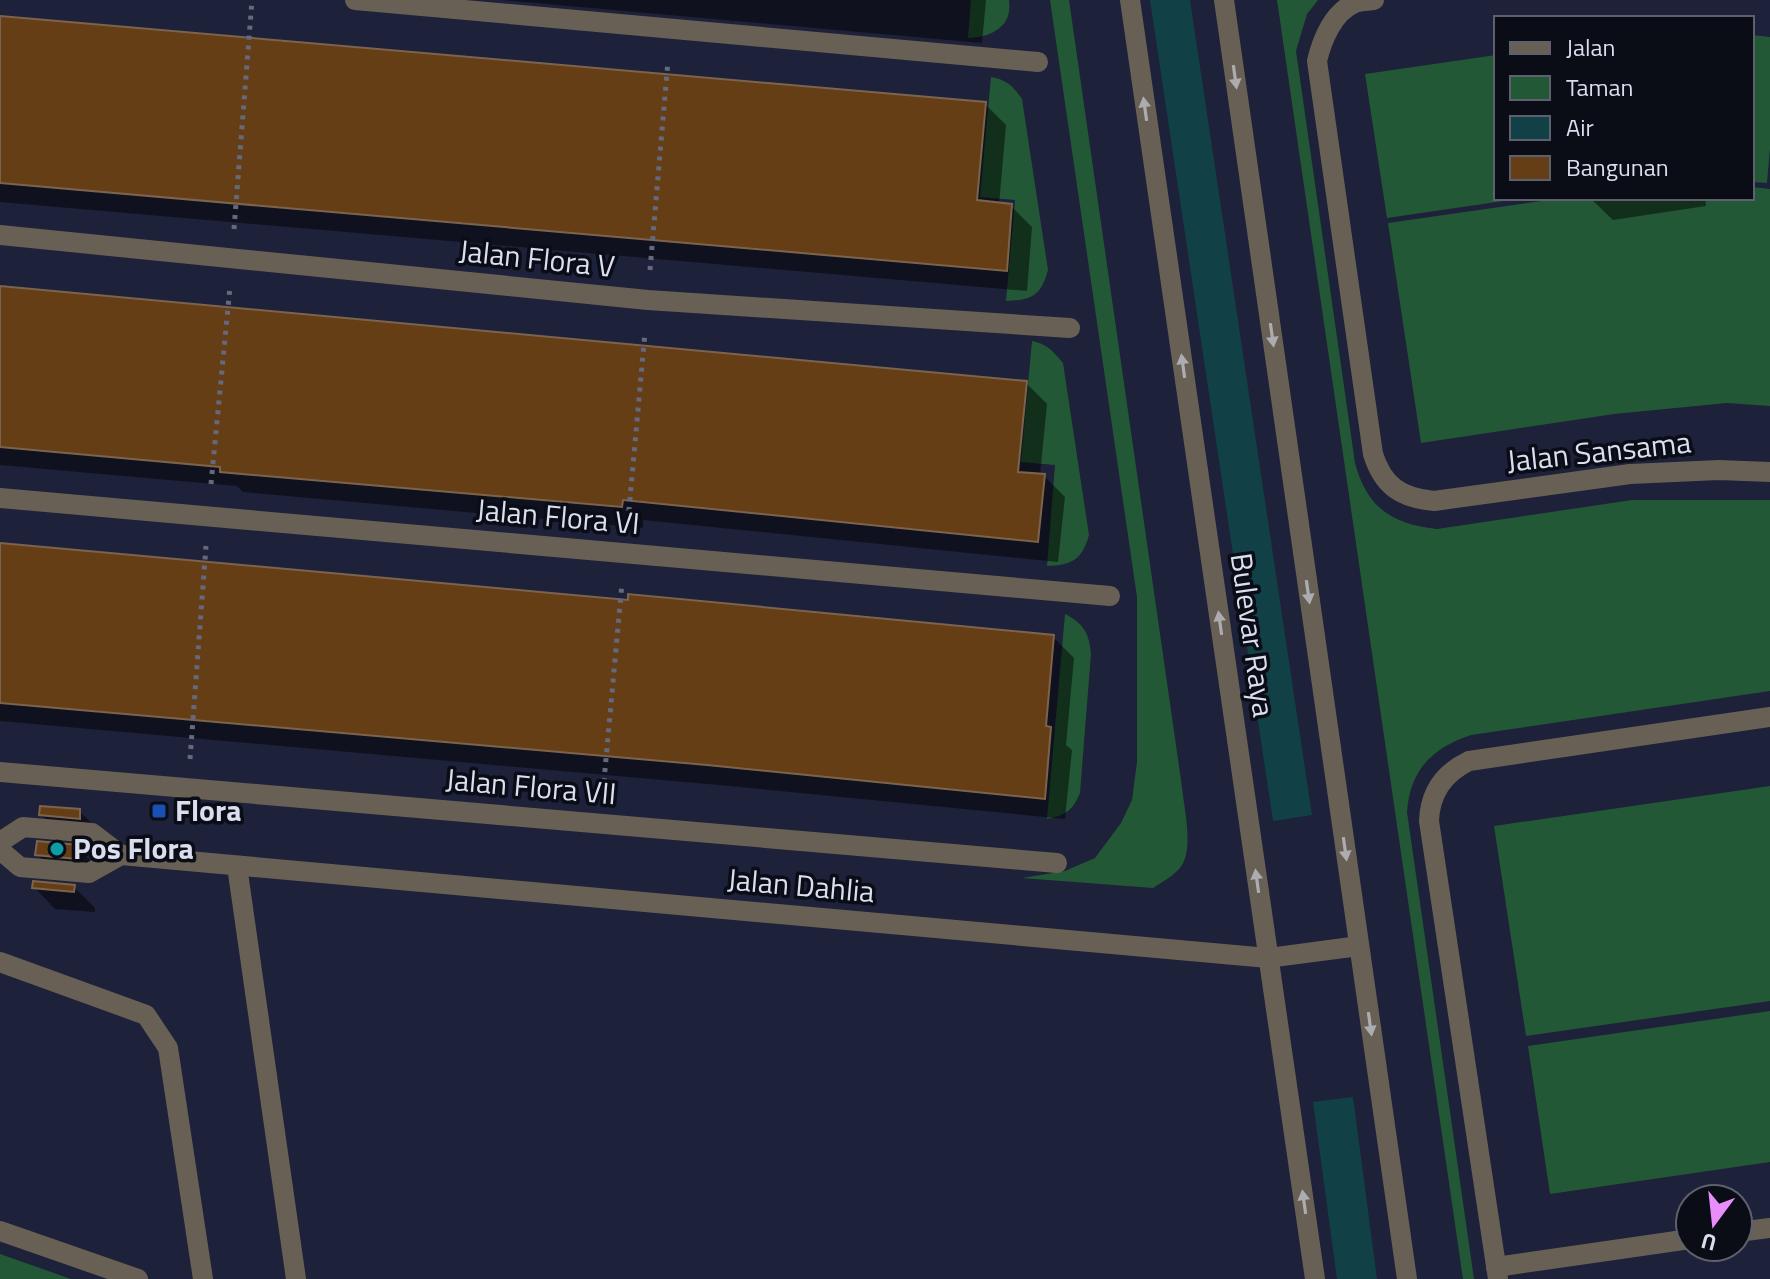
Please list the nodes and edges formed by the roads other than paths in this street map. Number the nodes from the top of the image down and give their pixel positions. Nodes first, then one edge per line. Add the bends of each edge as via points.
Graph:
1 (355, 0) edge
2 (1130, 0) edge
3 (1224, 0) edge
4 (1365, 1) edge
5 (1038, 62) dead end
6 (0, 235) edge
7 (1070, 328) dead end
8 (1770, 472) edge
9 (0, 498) edge
10 (1110, 596) dead end
11 (1770, 717) edge
12 (0, 772) edge
13 (0, 842) edge
14 (0, 850) edge
15 (121, 855) junction
16 (1057, 863) dead end
17 (237, 866) junction
18 (1359, 946) junction
19 (1268, 958) junction
20 (0, 962) edge
21 (0, 1231) edge
22 (1674, 1242) edge
23 (1497, 1273) edge
24 (138, 1279) edge
25 (203, 1279) edge
26 (296, 1279) edge
27 (1315, 1279) edge
28 (1407, 1279) edge

1 - 5 street
19 -> 2 street, Bulevar Raya
3 -> 18 street, Bulevar Raya
4 - 8 street, Jalan Sansama via 1333,22 1317,61 1373,454 1393,488 1434,501 1630,474
6 - 7 street, Jalan Flora V via 648,300
9 - 10 street, Jalan Flora VI
11 - 23 street via 1469,761 1438,786 1429,821
12 - 16 street, Jalan Flora VII
13 - 15 street via 23,827 92,833
14 - 15 street via 20,867 89,873
15 - 17 street, Jalan Dahlia
17 - 19 street, Jalan Dahlia
17 - 26 street
18 - 19 street, Jalan Dahlia
18 -> 28 street, Bulevar Raya
27 -> 19 street, Bulevar Raya
20 - 25 street via 146,1015 168,1048
21 - 24 street
22 - 23 street

